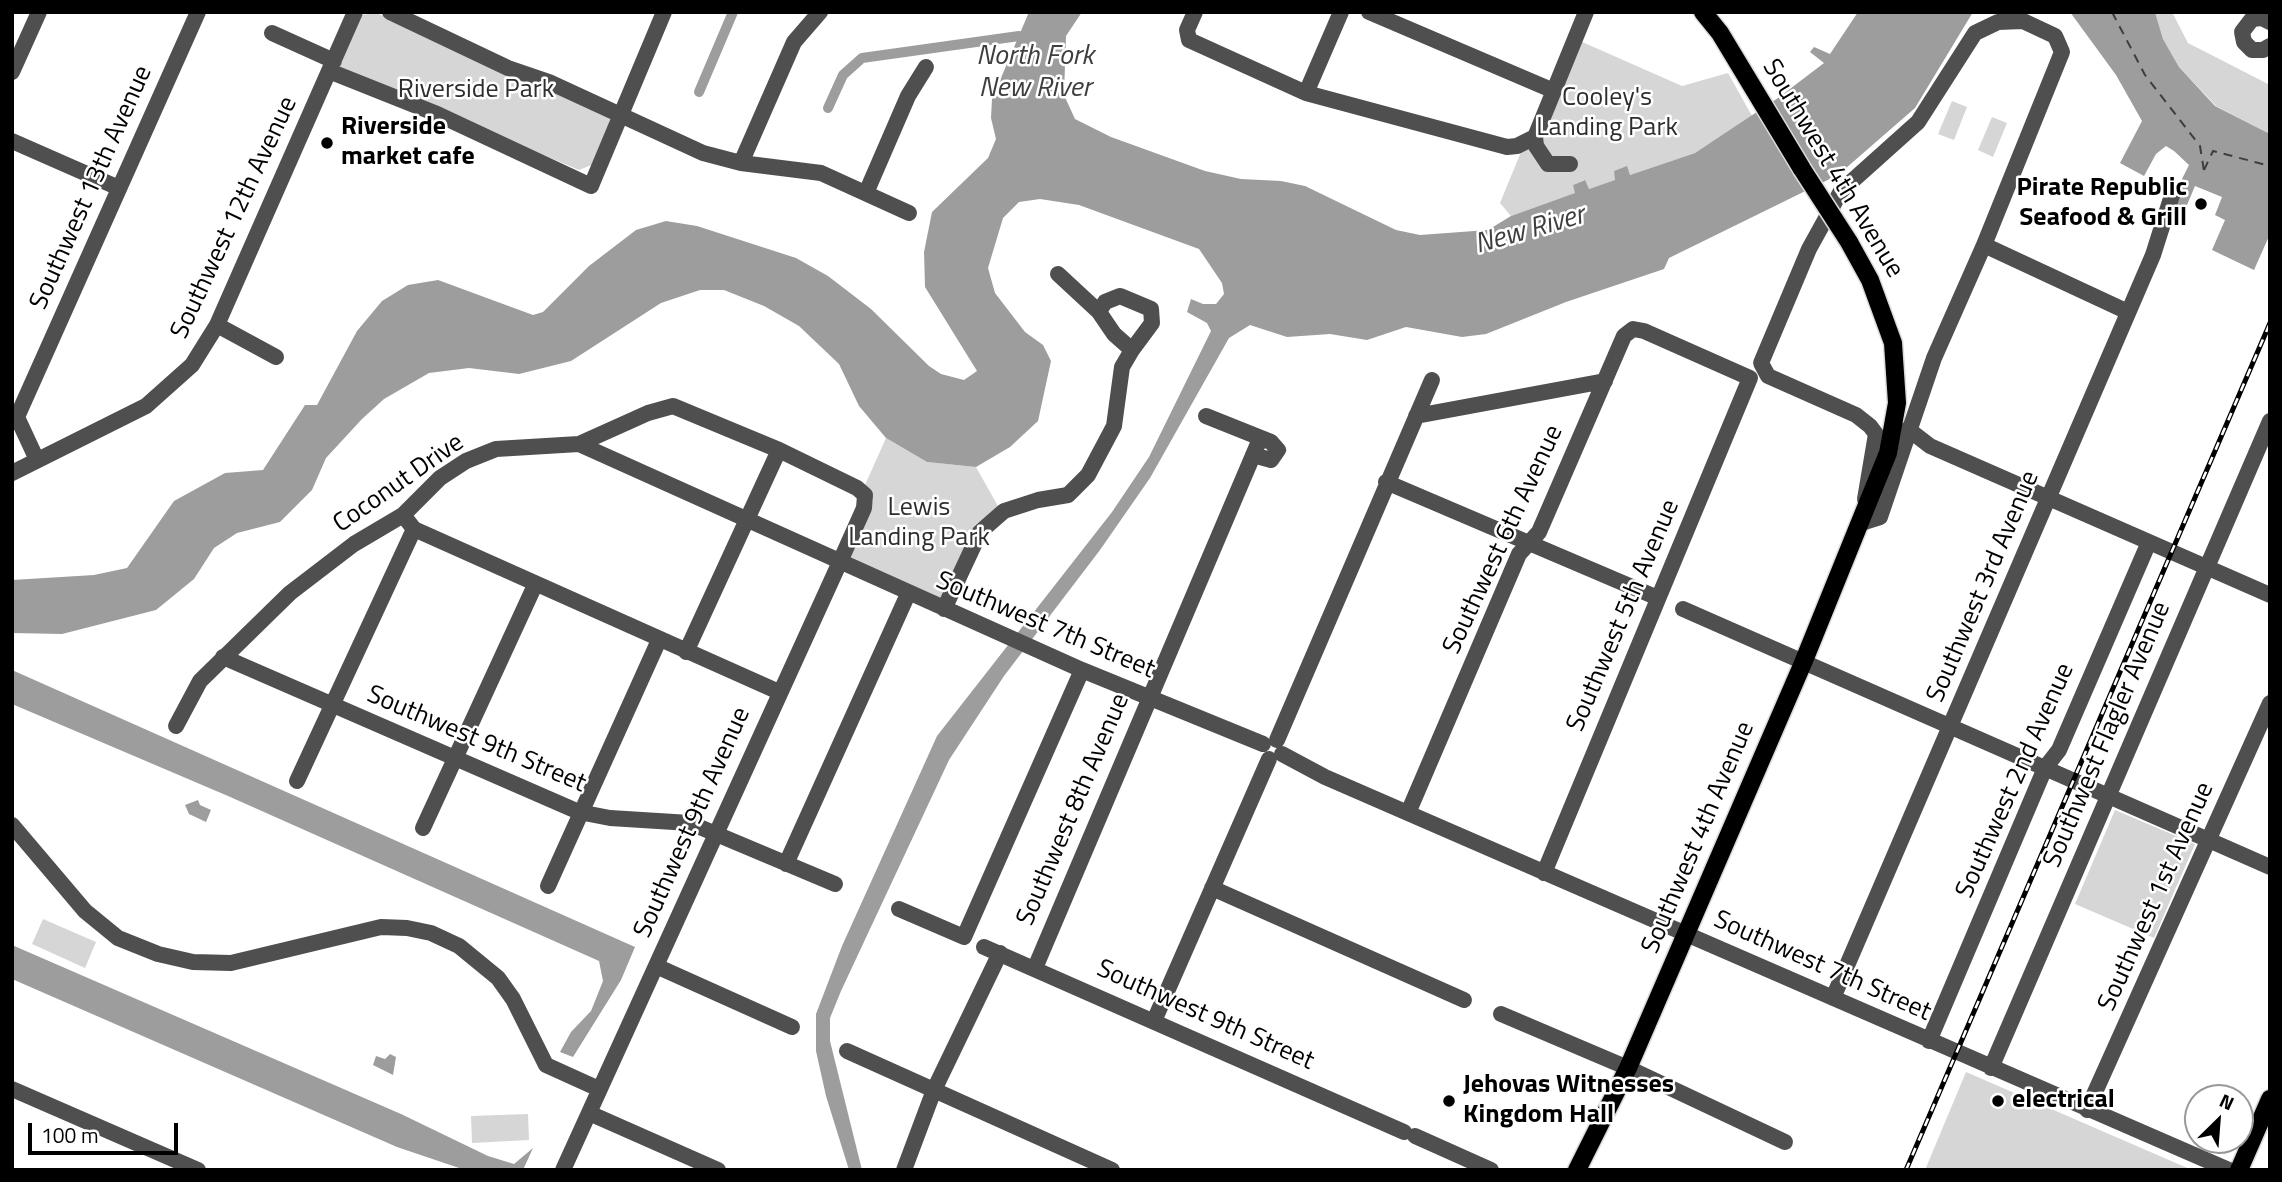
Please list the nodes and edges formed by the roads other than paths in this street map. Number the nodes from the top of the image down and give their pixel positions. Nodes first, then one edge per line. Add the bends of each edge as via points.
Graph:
1 (39, 12) edge
2 (198, 12) edge
3 (355, 12) edge
4 (390, 12) edge
5 (664, 12) edge
6 (820, 12) edge
7 (1195, 12) edge
8 (1340, 12) edge
9 (1368, 12) edge
10 (1586, 12) edge
11 (2262, 17) edge
12 (1712, 21) edge
13 (272, 33) dead end
14 (2270, 46) edge
15 (332, 66) junction
16 (926, 67) dead end
17 (12, 72) edge
18 (1554, 90) junction
19 (1306, 93) junction
20 (621, 115) junction
21 (1535, 137) junction
22 (12, 141) edge
23 (741, 163) junction
24 (1570, 164) dead end
25 (119, 188) junction
26 (2173, 192) dead end
27 (866, 193) junction
28 (909, 213) dead end
29 (1984, 245) junction
30 (1058, 274) dead end
31 (1100, 312) junction
32 (2128, 312) junction
33 (217, 325) junction
34 (1633, 329) joint
35 (1132, 350) junction
36 (276, 357) dead end
37 (1432, 380) dead end
38 (1605, 381) junction
39 (1206, 415) dead end
40 (15, 416) edge
41 (1416, 416) junction
42 (2270, 421) edge
43 (1908, 429) junction
44 (579, 444) junction
45 (1930, 446) junction
46 (779, 450) junction
47 (1905, 450) junction
48 (37, 460) junction
49 (12, 473) edge
50 (1386, 482) junction
51 (864, 495) joint
52 (2048, 499) junction
53 (1868, 505) junction
54 (403, 515) junction
55 (745, 520) junction
56 (1861, 523) junction
57 (414, 529) junction
58 (2149, 542) junction
59 (1529, 543) junction
60 (839, 564) junction
61 (2206, 566) junction
62 (535, 585) junction
63 (908, 594) junction
64 (2270, 595) edge
65 (1658, 598) junction
66 (944, 608) junction
67 (1683, 609) dead end
68 (659, 640) junction
69 (686, 652) junction
70 (223, 657) junction
71 (1803, 663) junction
72 (1082, 670) junction
73 (779, 692) junction
74 (1148, 697) junction
75 (2270, 703) edge
76 (334, 706) junction
77 (176, 726) dead end
78 (1951, 727) junction
79 (1273, 749) junction
80 (456, 760) junction
81 (2045, 768) junction
82 (297, 781) dead end
83 (2109, 797) junction
84 (579, 812) junction
85 (1408, 813) junction
86 (12, 825) edge
87 (424, 828) dead end
88 (716, 833) junction
89 (2210, 841) junction
90 (786, 864) junction
91 (2270, 867) edge
92 (1544, 873) junction
93 (835, 884) dead end
94 (548, 886) dead end
95 (1212, 888) junction
96 (899, 909) dead end
97 (1686, 935) junction
98 (992, 950) joint
99 (656, 966) junction
100 (1035, 968) junction
101 (1833, 998) junction
102 (1464, 1000) dead end
103 (1501, 1014) dead end
104 (1154, 1021) junction
105 (792, 1027) dead end
106 (1929, 1041) junction
107 (847, 1051) dead end
108 (1629, 1068) junction
109 (1992, 1068) junction
110 (601, 1084) junction
111 (12, 1089) edge
112 (934, 1090) junction
113 (2270, 1098) edge
114 (2087, 1110) junction
115 (589, 1113) junction
116 (1785, 1142) dead end
117 (198, 1170) edge
118 (563, 1170) edge
119 (718, 1170) edge
120 (904, 1170) edge
121 (1112, 1170) edge
122 (1491, 1170) edge
123 (1577, 1170) edge
124 (2229, 1170) edge
125 (2239, 1170) edge

1 - 17 street
2 - 25 street, Southwest 13th Avenue
3 - 15 street, Southwest 12th Avenue
4 - 20 street
5 - 20 street
6 - 23 street via 794,42
7 - 19 street via 1187,30 1189,40
8 - 19 street
9 - 18 street
10 - 18 street
11 - 14 street via 2244,26 2244,42 2258,51
12 - 53 main road, Southwest 4th Avenue, bridge via 1849,242 1884,312 1897,375 1894,428
13 - 15 street
15 - 20 street via 590,186
15 - 33 street, Southwest 12th Avenue
16 - 27 street via 908,96
18 - 21 street
19 - 21 street via 1507,147
20 - 23 street via 703,153
21 - 24 street via 1548,164
22 - 25 street
23 - 27 street via 821,173
25 - 40 street, Southwest 13th Avenue
26 - 32 street, Southwest 3rd Avenue
27 - 28 street
29 - 32 street
29 - 43 street, Southwest 4th Avenue
29 - 53 street, Southwest 4th Avenue via 2062,52 2055,36 2024,21 1998,22 1975,33 1918,122 1841,191 1802,265 1761,363 1768,376 1856,415 1870,426 1876,434 1864,497
30 - 31 street
31 - 35 street
31 - 35 street via 1105,302 1120,296 1151,309 1152,323
32 - 52 street, Southwest 3rd Avenue
33 - 36 street
33 - 48 street, Southwest 12th Avenue via 192,365 146,406
34 - 38 street, Southwest 6th Avenue via 1624,336
34 - 65 street, Southwest 5th Avenue via 1750,378
35 - 66 street via 1122,367 1114,426 1088,475 1068,495 1004,511 980,532
37 - 41 street
38 - 41 street
38 - 59 street, Southwest 6th Avenue via 1539,532
39 - 74 street, Southwest 8th Avenue via 1260,439
40 - 48 street, Southwest 13th Avenue
41 - 50 street
42 - 61 street, Southwest Flagler Avenue
43 - 45 street
43 - 47 street, Southwest 4th Avenue
44 - 46 street, Coconut Drive via 648,412 673,406
44 - 54 street, Coconut Drive via 496,449 466,461 440,478
44 - 55 street, Southwest 7th Street
45 - 47 street
45 - 52 street
46 - 51 street, Coconut Drive
46 - 55 street
47 - 56 street, Southwest 4th Avenue via 1880,517
48 - 49 street, Southwest 12th Avenue
50 - 59 street
50 - 79 street
51 - 60 street, Southwest 9th Avenue via 864,508
52 - 58 street
52 - 78 street, Southwest 3rd Avenue
53 - 56 main road, Southwest 4th Avenue
54 - 57 street
54 - 70 street, Coconut Drive via 354,544 290,593
55 - 60 street, Southwest 7th Street
55 - 69 street
56 - 71 main road, Southwest 4th Avenue
57 - 62 street
57 - 76 street
58 - 61 street
58 - 81 street, Southwest 2nd Avenue via 2059,750
59 - 65 street
59 - 85 street, Southwest 6th Avenue via 1519,555
60 - 63 street, Southwest 7th Street
60 - 73 street, Southwest 9th Avenue
61 - 64 street
61 - 83 street, Southwest Flagler Avenue
62 - 68 street
62 - 80 street
63 - 66 street, Southwest 7th Street
63 - 90 street
65 - 92 street, Southwest 5th Avenue
66 - 72 street, Southwest 7th Street
67 - 71 street
68 - 69 street
68 - 84 street
69 - 73 street
70 - 76 street, Southwest 9th Street
70 - 77 street, Coconut Drive via 200,681
71 - 78 street
71 - 97 main road, Southwest 4th Avenue
72 - 74 street, Southwest 7th Street
72 - 96 street via 964,937
73 - 88 street, Southwest 9th Avenue
74 - 79 street, Southwest 7th Street
74 - 100 street, Southwest 8th Avenue
75 - 89 street, Southwest 1st Avenue
76 - 80 street, Southwest 9th Street
76 - 82 street
78 - 81 street
78 - 101 street, Southwest 3rd Avenue
79 - 85 street, Southwest 7th Street
79 - 95 street
80 - 84 street, Southwest 9th Street
80 - 87 street
81 - 83 street
81 - 106 street, Southwest 2nd Avenue
83 - 89 street
83 - 109 street, Southwest Flagler Avenue
84 - 88 street, Southwest 9th Street via 690,823
84 - 94 street
85 - 92 street, Southwest 7th Street
86 - 110 street via 85,911 118,938 158,954 193,962 231,963 381,928 431,933 459,946 498,978 541,1057 550,1056
88 - 90 street, Southwest 9th Street
88 - 99 street, Southwest 9th Avenue
89 - 91 street
89 - 114 street, Southwest 1st Avenue
90 - 93 street, Southwest 9th Street
92 - 97 street, Southwest 7th Street
95 - 102 street
95 - 104 street
97 - 101 street, Southwest 7th Street
97 - 108 main road, Southwest 4th Avenue
98 - 100 street, Southwest 9th Street
98 - 112 street, Southwest 8th Avenue
99 - 105 street
99 - 110 street, Southwest 9th Avenue
100 - 104 street, Southwest 9th Street
101 - 106 street, Southwest 7th Street
103 - 108 street
104 - 122 street, Southwest 9th Street
106 - 109 street, Southwest 7th Street
107 - 112 street
108 - 116 street
108 - 123 main road, Southwest 4th Avenue
109 - 114 street, Southwest 7th Street
110 - 115 street, Southwest 9th Avenue
111 - 117 street
112 - 120 street, Southwest 8th Avenue
112 - 121 street
113 - 125 main road
114 - 124 street, Southwest 7th Street
115 - 118 street, Southwest 9th Avenue
115 - 119 street

